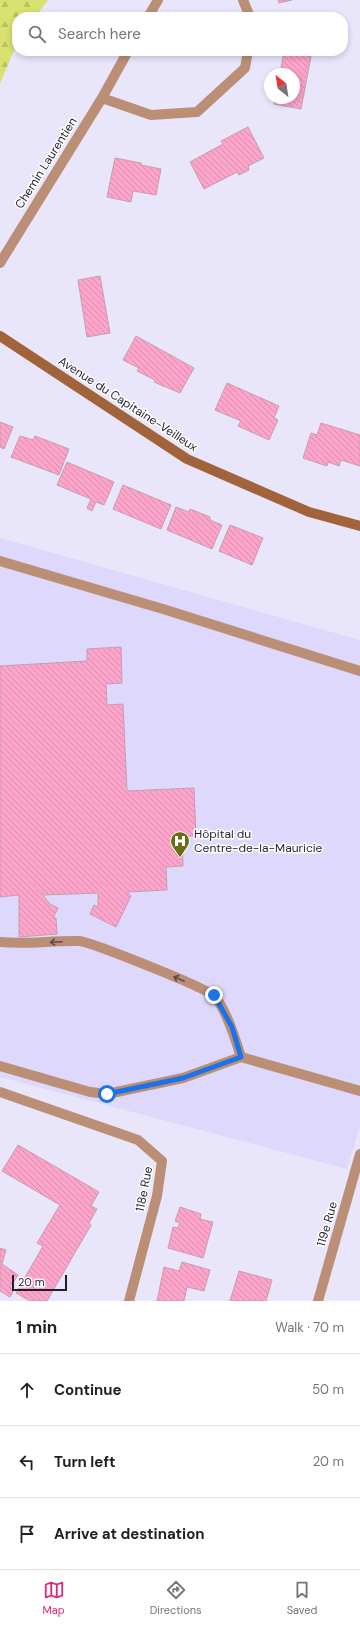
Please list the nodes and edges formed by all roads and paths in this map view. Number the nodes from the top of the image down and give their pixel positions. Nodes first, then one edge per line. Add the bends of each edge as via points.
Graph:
1 (158, 0) edge
2 (243, 0) edge
3 (151, 12) edge
4 (248, 12) edge
5 (125, 56) edge
6 (247, 56) edge
7 (102, 98) junction
8 (0, 263) edge
9 (0, 336) edge
10 (360, 526) edge
11 (0, 561) edge
12 (360, 671) edge
13 (0, 942) edge
14 (241, 1057) junction
15 (0, 1066) edge
16 (360, 1091) edge
17 (0, 1092) edge
18 (360, 1154) edge
19 (129, 1301) edge
20 (318, 1301) edge

1 - 3 street
2 - 4 street
5 - 7 street, Chemin Laurentien
6 - 7 street via 245,68 197,112 151,115
7 - 8 street, Chemin Laurentien
9 - 10 street, Avenue du Capitaine-Veilleux via 187,459 309,512
11 - 12 street
14 -> 13 street via 232,1027 214,995 168,974 81,941 16,944
14 - 15 street via 183,1078 107,1094 90,1092
14 - 16 street
17 - 19 street, 118e Rue via 138,1140 162,1161 157,1196
18 - 20 street, 119e Rue

